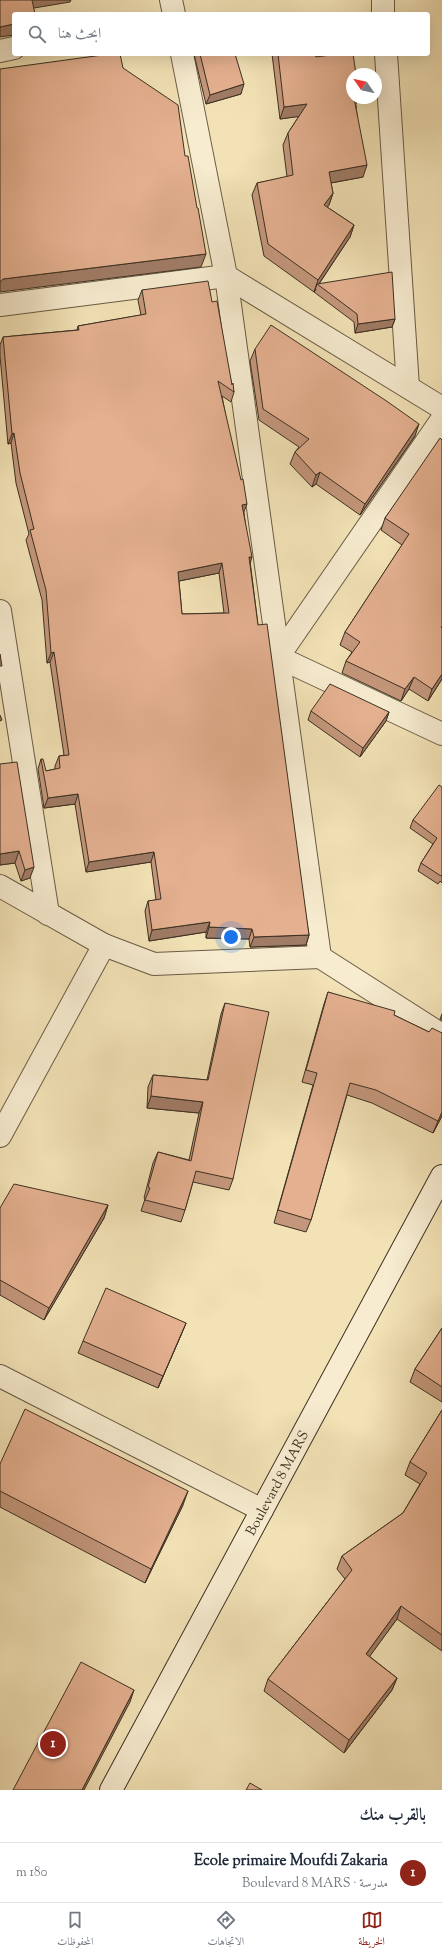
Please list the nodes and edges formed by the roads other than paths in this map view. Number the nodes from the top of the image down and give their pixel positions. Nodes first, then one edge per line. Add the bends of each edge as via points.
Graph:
1 (171, 0) edge
2 (382, 0) edge
3 (174, 12) edge
4 (383, 12) edge
5 (12, 48) edge
6 (0, 50) edge
7 (182, 56) edge
8 (386, 56) edge
9 (226, 276) junction
10 (0, 305) edge
11 (408, 387) junction
12 (442, 408) edge
13 (442, 419) edge
14 (0, 611) edge
15 (278, 657) junction
16 (442, 734) edge
17 (0, 886) edge
18 (48, 914) junction
19 (104, 945) junction
20 (320, 957) junction
21 (442, 1035) edge
22 (0, 1136) edge
23 (442, 1176) edge
24 (0, 1376) edge
25 (262, 1510) junction
26 (111, 1790) edge

1 - 3 street
2 - 4 street
5 - 6 street
7 - 9 street
8 - 11 street
9 - 10 street
9 - 11 street
9 - 15 street
11 - 12 street
13 - 15 street
14 - 18 street
15 - 16 street
15 - 20 street
17 - 18 street
18 - 19 street
19 - 20 street via 154,964
19 - 22 street
20 - 21 street
23 - 25 street, Boulevard 8 MARS
24 - 25 street
25 - 26 street, Boulevard 8 MARS

